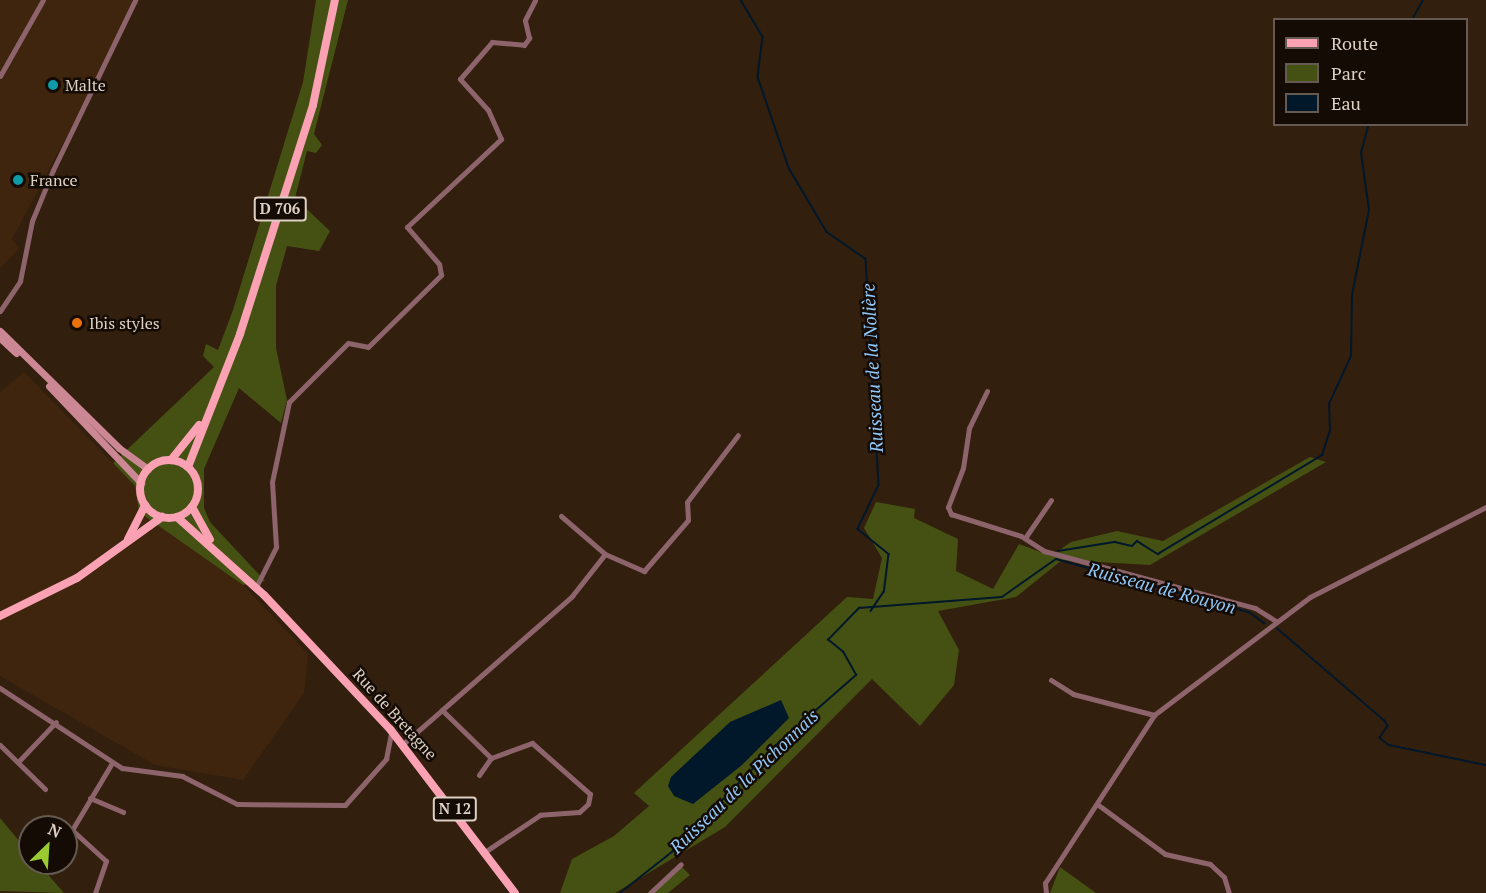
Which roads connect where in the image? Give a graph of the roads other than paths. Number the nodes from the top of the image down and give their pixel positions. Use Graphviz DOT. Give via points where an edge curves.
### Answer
graph roads {
  1 [pos="43,0"];
  2 [pos="135,0"];
  3 [pos="335,0"];
  4 [pos="536,0"];
  5 [pos="0,76"];
  6 [pos="0,310"];
  7 [pos="0,332"];
  8 [pos="0,338"];
  9 [pos="987,391"];
  10 [pos="208,412"];
  11 [pos="738,435"];
  12 [pos="171,460"];
  13 [pos="188,467"];
  14 [pos="148,469"];
  15 [pos="141,483"];
  16 [pos="1051,500"];
  17 [pos="145,505"];
  18 [pos="192,507"];
  19 [pos="1486,507"];
  20 [pos="561,516"];
  21 [pos="162,517"];
  22 [pos="177,517"];
  23 [pos="1025,538"];
  24 [pos="124,544"];
  25 [pos="605,554"];
  26 [pos="236,569"];
  27 [pos="256,587"];
  28 [pos="0,616"];
  29 [pos="1276,621"];
  30 [pos="1051,680"];
  31 [pos="0,688"];
  32 [pos="442,710"];
  33 [pos="1154,714"];
  34 [pos="56,722"];
  35 [pos="390,729"];
  36 [pos="403,744"];
  37 [pos="0,745"];
  38 [pos="491,758"];
  39 [pos="18,762"];
  40 [pos="112,763"];
  41 [pos="479,775"];
  42 [pos="45,789"];
  43 [pos="90,798"];
  44 [pos="1097,804"];
  45 [pos="123,812"];
  46 [pos="486,851"];
  47 [pos="681,864"];
  48 [pos="94,893"];
  49 [pos="515,893"];
  50 [pos="650,893"];
  51 [pos="1046,893"];
  52 [pos="1229,893"];
  1 -- 5 [label="street"];
  2 -- 6 [label="street" via="53,170 32,221 20,281"];
  3 -- 10 [label="main road, D 706" via="312,105 240,334"];
  4 -- 27 [label="street" via="525,20 529,38 524,45 492,42 460,79 488,110 501,139 407,227 439,264 441,275 368,346 348,343 289,402 272,482 276,547"];
  7 -- 14 [label="main road" via="119,448"];
  8 -- 15 [label="main road"];
  9 -- 23 [label="street" via="969,428 963,468 948,509"];
  10 -- 12 [label="main road, D 706"];
  10 -- 13 [label="main road, D 706"];
  11 -- 25 [label="street" via="687,502 688,520 644,571"];
  12 -- 13 [label="main road"];
  12 -- 14 [label="main road"];
  13 -- 18 [label="main road" via="198,483"];
  14 -- 15 [label="main road"];
  15 -- 17 [label="main road"];
  16 -- 23 [label="street"];
  17 -- 21 [label="main road"];
  17 -- 24 [label="main road"];
  18 -- 22 [label="main road"];
  18 -- 26 [label="main road, Rue de Bretagne / N 12" via="201,526"];
  19 -- 29 [label="street" via="1321,591"];
  20 -- 25 [label="street"];
  21 -- 22 [label="main road"];
  21 -- 24 [label="main road"];
  22 -- 26 [label="main road, Rue de Bretagne / N 12"];
  23 -- 29 [label="street" via="1044,551 1255,608"];
  24 -- 28 [label="main road" via="57,590"];
  25 -- 32 [label="street" via="572,596"];
  26 -- 27 [label="main road, Rue de Bretagne / N 12"];
  27 -- 35 [label="main road, Rue de Bretagne / N 12"];
  29 -- 33 [label="street"];
  30 -- 33 [label="street" via="1073,694"];
  31 -- 34 [label="street"];
  32 -- 36 [label="street"];
  32 -- 38 [label="street"];
  33 -- 44 [label="street"];
  34 -- 39 [label="street"];
  34 -- 40 [label="street"];
  35 -- 36 [label="main road, Rue de Bretagne / N 12"];
  35 -- 40 [label="street" via="390,752 345,805 237,804 182,776"];
  36 -- 46 [label="main road, Rue de Bretagne / N 12"];
  37 -- 39 [label="street"];
  38 -- 41 [label="street"];
  38 -- 46 [label="street" via="532,743 586,789 590,801 568,816 540,815"];
  39 -- 42 [label="street"];
  40 -- 43 [label="street"];
  43 -- 45 [label="street"];
  43 -- 48 [label="street" via="72,830 106,861"];
  44 -- 51 [label="street" via="1045,883"];
  44 -- 52 [label="street" via="1165,854 1210,864 1224,877"];
  46 -- 49 [label="main road, Rue de Bretagne / N 12"];
  47 -- 50 [label="street"];
}
